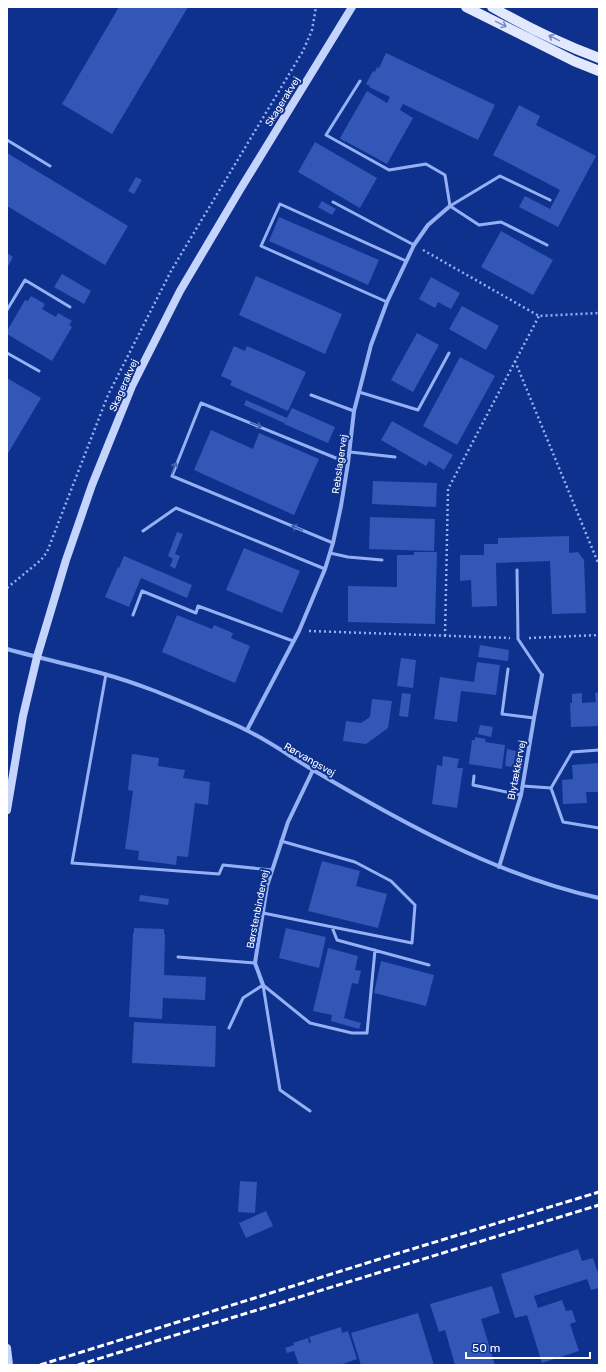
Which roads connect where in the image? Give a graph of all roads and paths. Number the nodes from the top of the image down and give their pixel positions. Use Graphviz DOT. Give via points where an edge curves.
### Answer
graph roads {
  1 [pos="352,7"];
  2 [pos="466,7"];
  3 [pos="492,7"];
  4 [pos="599,58"];
  5 [pos="599,71"];
  6 [pos="360,81"];
  7 [pos="7,140"];
  8 [pos="50,166"];
  9 [pos="550,200"];
  10 [pos="333,202"];
  11 [pos="450,206"];
  12 [pos="414,245"];
  13 [pos="547,246"];
  14 [pos="406,261"];
  15 [pos="387,302"];
  16 [pos="70,307"];
  17 [pos="7,310"];
  18 [pos="599,313"];
  19 [pos="539,316"];
  20 [pos="7,353"];
  21 [pos="449,353"];
  22 [pos="515,361"];
  23 [pos="39,371"];
  24 [pos="359,392"];
  25 [pos="311,395"];
  26 [pos="354,411"];
  27 [pos="350,452"];
  28 [pos="395,457"];
  29 [pos="348,463"];
  30 [pos="142,531"];
  31 [pos="333,543"];
  32 [pos="330,553"];
  33 [pos="382,560"];
  34 [pos="599,565"];
  35 [pos="325,570"];
  36 [pos="517,570"];
  37 [pos="133,615"];
  38 [pos="299,631"];
  39 [pos="599,635"];
  40 [pos="445,636"];
  41 [pos="518,639"];
  42 [pos="294,641"];
  43 [pos="7,649"];
  44 [pos="37,657"];
  45 [pos="508,670"];
  46 [pos="106,674"];
  47 [pos="542,675"];
  48 [pos="534,718"];
  49 [pos="247,730"];
  50 [pos="599,750"];
  51 [pos="313,770"];
  52 [pos="474,776"];
  53 [pos="523,786"];
  54 [pos="552,788"];
  55 [pos="521,795"];
  56 [pos="7,810"];
  57 [pos="599,828"];
  58 [pos="281,841"];
  59 [pos="499,867"];
  60 [pos="272,870"];
  61 [pos="599,898"];
  62 [pos="263,913"];
  63 [pos="332,927"];
  64 [pos="375,950"];
  65 [pos="178,957"];
  66 [pos="255,963"];
  67 [pos="429,965"];
  68 [pos="263,985"];
  69 [pos="229,1028"];
  70 [pos="310,1111"];
  71 [pos="7,1348"];
  72 [pos="9,1365"];
  1 -- 44 [label="street, Skagerakvej" via="180,291 132,386 92,486 64,566"];
  2 -- 5 [label="main road, one-way"];
  4 -- 3 [label="main road, one-way"];
  6 -- 11 [label="lane" via="326,135 389,170 426,164 445,175"];
  7 -- 8 [label="lane"];
  9 -- 11 [label="lane" via="500,176"];
  10 -- 12 [label="lane"];
  11 -- 12 [label="street, Rebslagervej" via="428,225"];
  11 -- 13 [label="lane" via="478,225 501,222"];
  12 -- 14 [label="street, Rebslagervej"];
  12 -- 19 [label="path"];
  14 -- 15 [label="street, Rebslagervej"];
  14 -- 15 [label="lane" via="280,204 261,246"];
  15 -- 24 [label="street, Rebslagervej" via="371,345"];
  16 -- 17 [label="lane" via="25,280"];
  18 -- 19 [label="path"];
  19 -- 22 [label="path"];
  20 -- 23 [label="lane"];
  21 -- 24 [label="lane" via="418,410"];
  22 -- 34 [label="path"];
  22 -- 40 [label="path" via="448,489"];
  24 -- 26 [label="street, Rebslagervej"];
  25 -- 26 [label="lane"];
  26 -- 27 [label="street, Rebslagervej"];
  27 -- 28 [label="lane"];
  27 -- 29 [label="street, Rebslagervej"];
  29 -- 31 [label="street, Rebslagervej"];
  31 -- 29 [label="lane, one-way" via="172,476 201,403"];
  30 -- 35 [label="lane" via="176,508"];
  31 -- 32 [label="street, Rebslagervej"];
  32 -- 33 [label="lane"];
  32 -- 35 [label="street, Rebslagervej"];
  35 -- 38 [label="street, Rebslagervej"];
  36 -- 41 [label="lane"];
  37 -- 42 [label="lane" via="142,591 196,613 198,606"];
  38 -- 40 [label="path"];
  38 -- 42 [label="street, Rebslagervej"];
  39 -- 41 [label="path"];
  40 -- 41 [label="path"];
  41 -- 47 [label="lane"];
  42 -- 49 [label="street, Rebslagervej"];
  43 -- 44 [label="street, Rørvangsvej"];
  44 -- 46 [label="street, Rørvangsvej"];
  44 -- 56 [label="street, Skagerakvej" via="23,716"];
  45 -- 48 [label="lane" via="502,714"];
  46 -- 49 [label="street, Rørvangsvej"];
  46 -- 60 [label="lane" via="72,863 219,874 223,865"];
  47 -- 48 [label="street, Blytækkervej"];
  48 -- 53 [label="street, Blytækkervej"];
  49 -- 51 [label="street, Rørvangsvej"];
  50 -- 54 [label="lane" via="572,752"];
  51 -- 58 [label="street, Børstenbindervej"];
  51 -- 59 [label="street, Rørvangsvej" via="442,842"];
  52 -- 55 [label="lane" via="473,785"];
  53 -- 54 [label="lane"];
  53 -- 55 [label="street, Blytækkervej"];
  54 -- 57 [label="lane" via="563,822"];
  55 -- 59 [label="street, Blytækkervej"];
  58 -- 60 [label="street, Børstenbindervej"];
  58 -- 63 [label="lane" via="355,862 391,881 415,905 412,943"];
  59 -- 61 [label="street, Rørvangsvej" via="572,892"];
  60 -- 62 [label="street, Børstenbindervej"];
  62 -- 63 [label="lane"];
  62 -- 66 [label="street, Børstenbindervej"];
  63 -- 64 [label="lane" via="337,940"];
  64 -- 67 [label="lane"];
  64 -- 68 [label="lane" via="367,1033 345,1032 310,1023"];
  65 -- 66 [label="lane"];
  66 -- 68 [label="street, Børstenbindervej"];
  68 -- 69 [label="lane" via="243,998"];
  68 -- 70 [label="lane" via="280,1090"];
  71 -- 72 [label="street"];
}
